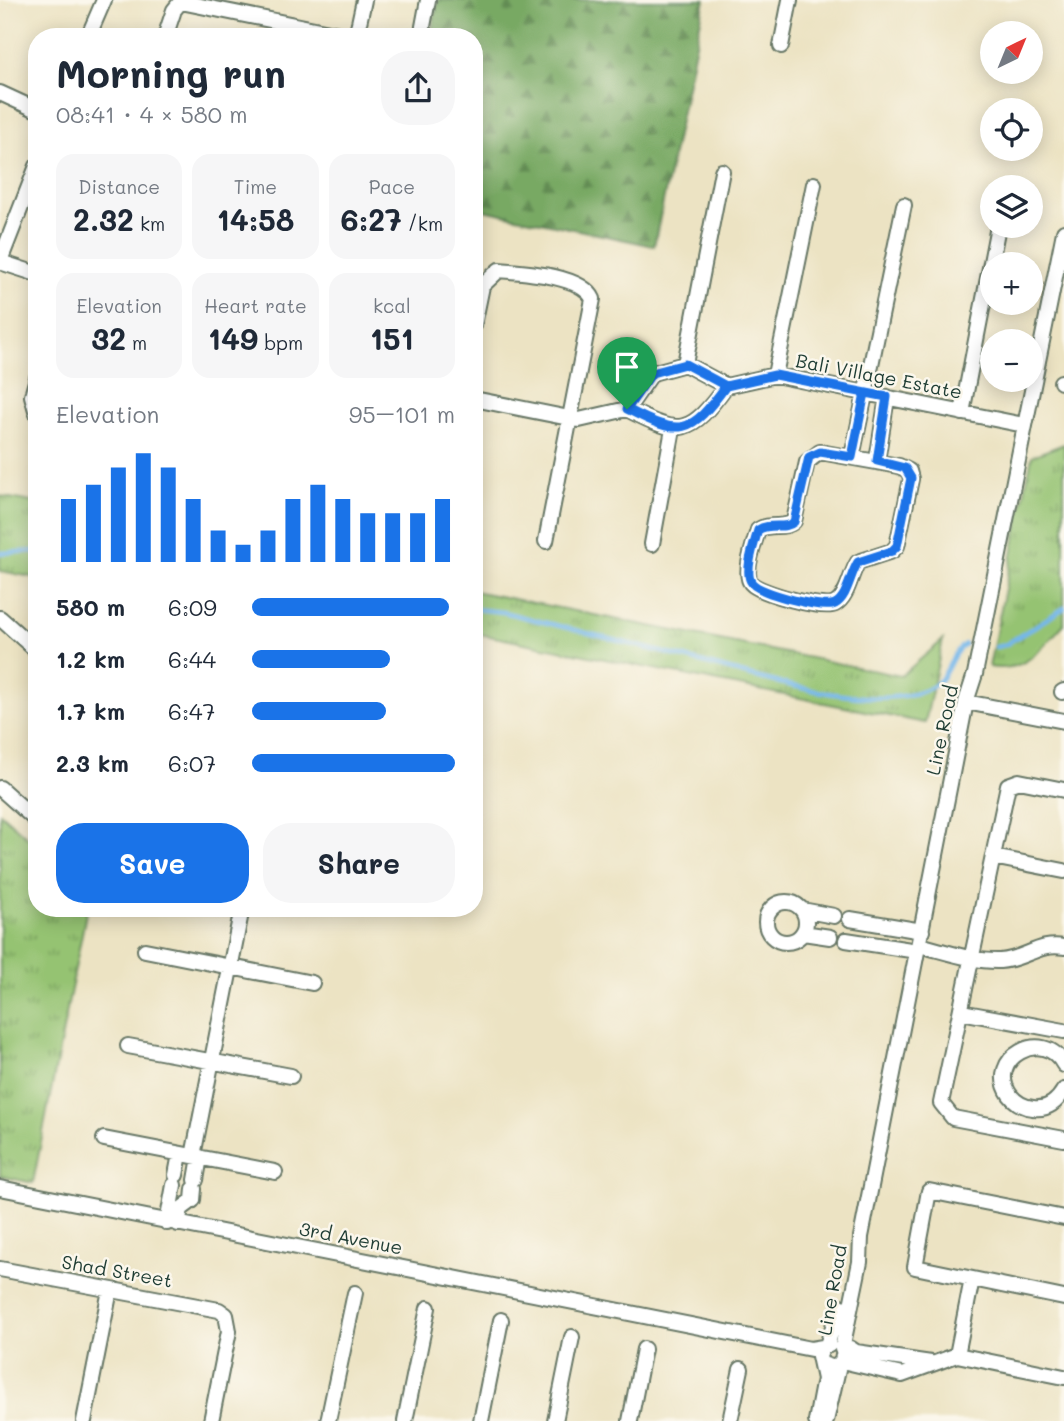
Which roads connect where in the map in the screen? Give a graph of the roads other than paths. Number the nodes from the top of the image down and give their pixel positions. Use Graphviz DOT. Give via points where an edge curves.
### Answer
graph roads {
  1 [pos="104,0"];
  2 [pos="364,0"];
  3 [pos="428,0"];
  4 [pos="790,0"];
  5 [pos="182,1"];
  6 [pos="92,28"];
  7 [pos="168,28"];
  8 [pos="312,28"];
  9 [pos="357,28"];
  10 [pos="423,28"];
  11 [pos="781,46"];
  12 [pos="0,93"];
  13 [pos="28,106"];
  14 [pos="722,171"];
  15 [pos="814,184"];
  16 [pos="28,189"];
  17 [pos="904,205"];
  18 [pos="1064,232"];
  19 [pos="996,238"];
  20 [pos="0,261"];
  21 [pos="28,271"];
  22 [pos="483,285"];
  23 [pos="685,364"];
  24 [pos="775,375"];
  25 [pos="726,386"];
  26 [pos="865,393"];
  27 [pos="887,397"];
  28 [pos="483,402"];
  29 [pos="627,409"];
  30 [pos="962,412"];
  31 [pos="571,418"];
  32 [pos="1024,425"];
  33 [pos="673,429"];
  34 [pos="852,457"];
  35 [pos="877,461"];
  36 [pos="546,541"];
  37 [pos="652,544"];
  38 [pos="0,618"];
  39 [pos="28,644"];
  40 [pos="966,702"];
  41 [pos="1064,721"];
  42 [pos="0,788"];
  43 [pos="1064,790"];
  44 [pos="28,813"];
  45 [pos="993,856"];
  46 [pos="1064,871"];
  47 [pos="802,910"];
  48 [pos="834,916"];
  49 [pos="240,917"];
  50 [pos="850,919"];
  51 [pos="803,933"];
  52 [pos="830,937"];
  53 [pos="846,940"];
  54 [pos="919,943"];
  55 [pos="1064,947"];
  56 [pos="145,950"];
  57 [pos="972,956"];
  58 [pos="230,967"];
  59 [pos="312,983"];
  60 [pos="961,1012"];
  61 [pos="1042,1027"];
  62 [pos="1064,1031"];
  63 [pos="128,1046"];
  64 [pos="1037,1047"];
  65 [pos="211,1061"];
  66 [pos="1064,1065"];
  67 [pos="291,1076"];
  68 [pos="1064,1090"];
  69 [pos="1031,1108"];
  70 [pos="1024,1131"];
  71 [pos="104,1139"];
  72 [pos="1064,1139"];
  73 [pos="191,1156"];
  74 [pos="275,1172"];
  75 [pos="0,1188"];
  76 [pos="1064,1218"];
  77 [pos="172,1224"];
  78 [pos="861,1237"];
  79 [pos="0,1269"];
  80 [pos="972,1279"];
  81 [pos="110,1290"];
  82 [pos="355,1293"];
  83 [pos="1064,1298"];
  84 [pos="428,1307"];
  85 [pos="501,1321"];
  86 [pos="572,1336"];
  87 [pos="644,1349"];
  88 [pos="844,1353"];
  89 [pos="823,1354"];
  90 [pos="957,1355"];
  91 [pos="741,1369"];
  92 [pos="1064,1377"];
  93 [pos="84,1421"];
  94 [pos="211,1421"];
  95 [pos="328,1421"];
  96 [pos="405,1421"];
  97 [pos="481,1421"];
  98 [pos="555,1421"];
  99 [pos="630,1421"];
  100 [pos="730,1421"];
  101 [pos="816,1421"];
  102 [pos="826,1421"];
  1 -- 6 [label="street"];
  2 -- 9 [label="street"];
  3 -- 10 [label="street"];
  4 -- 11 [label="street"];
  5 -- 7 [label="street"];
  5 -- 8 [label="street"];
  12 -- 13 [label="street"];
  14 -- 23 [label="street"];
  15 -- 24 [label="street"];
  16 -- 20 [label="street"];
  17 -- 26 [label="street"];
  18 -- 32 [label="street, Line Road"];
  19 -- 30 [label="street"];
  20 -- 21 [label="street"];
  22 -- 31 [label="street" via="499,270 574,282 590,292 593,308"];
  23 -- 25 [label="street"];
  23 -- 29 [label="street" via="652,373"];
  24 -- 25 [label="street, Bali Village Estate"];
  24 -- 26 [label="street, Bali Village Estate"];
  25 -- 33 [label="street" via="701,420"];
  26 -- 27 [label="street, Bali Village Estate"];
  26 -- 34 [label="street"];
  27 -- 30 [label="street, Bali Village Estate"];
  27 -- 35 [label="street"];
  28 -- 31 [label="street"];
  29 -- 31 [label="street"];
  29 -- 33 [label="street"];
  30 -- 32 [label="street, Bali Village Estate"];
  31 -- 36 [label="street"];
  32 -- 40 [label="street, Line Road"];
  33 -- 37 [label="street"];
  34 -- 35 [label="street"];
  34 -- 35 [label="street" via="820,452 809,457 794,522 758,530 749,576 752,583 823,607 844,595 858,562 892,551 897,546 911,478 905,468"];
  38 -- 39 [label="street"];
  40 -- 41 [label="street"];
  40 -- 54 [label="street, Line Road"];
  42 -- 44 [label="street"];
  43 -- 45 [label="street" via="1019,781 1008,785"];
  45 -- 46 [label="street"];
  45 -- 57 [label="street"];
  47 -- 48 [label="street"];
  47 -- 51 [label="street"];
  47 -- 51 [label="street" via="779,903 766,922 779,941 792,941"];
  49 -- 58 [label="street"];
  50 -- 54 [label="street"];
  51 -- 52 [label="street"];
  53 -- 54 [label="street"];
  54 -- 57 [label="street"];
  54 -- 78 [label="street, Line Road"];
  55 -- 57 [label="street" via="1045,946 1004,961"];
  56 -- 58 [label="street"];
  57 -- 60 [label="street"];
  58 -- 59 [label="street"];
  58 -- 65 [label="street"];
  60 -- 61 [label="street"];
  60 -- 70 [label="street" via="942,1092 943,1108 953,1118"];
  61 -- 62 [label="street"];
  61 -- 64 [label="street"];
  63 -- 65 [label="street"];
  64 -- 66 [label="street" via="1053,1052"];
  64 -- 69 [label="street" via="1015,1054 1004,1081 1013,1099"];
  65 -- 67 [label="street"];
  65 -- 73 [label="street"];
  68 -- 69 [label="street" via="1051,1104"];
  69 -- 70 [label="street"];
  70 -- 72 [label="street"];
  71 -- 73 [label="street"];
  73 -- 74 [label="street"];
  73 -- 77 [label="street" via="175,1180"];
  73 -- 77 [label="street" via="193,1200"];
  75 -- 77 [label="street, 3rd Avenue"];
  76 -- 80 [label="street" via="929,1191 915,1267"];
  77 -- 89 [label="street, 3rd Avenue" via="695,1324"];
  78 -- 88 [label="street, Line Road"];
  78 -- 89 [label="street, Line Road"];
  79 -- 81 [label="street, Shad Street"];
  80 -- 83 [label="street"];
  80 -- 90 [label="street"];
  81 -- 93 [label="street"];
  81 -- 94 [label="street, Shad Street" via="211,1307 226,1315 229,1331"];
  82 -- 95 [label="street"];
  84 -- 96 [label="street"];
  85 -- 97 [label="street"];
  86 -- 98 [label="street"];
  87 -- 99 [label="street"];
  88 -- 89 [label="street, Line Road"];
  88 -- 89 [label="street, Line Road" via="831,1368"];
  88 -- 90 [label="street" via="902,1375"];
  88 -- 102 [label="street, Line Road"];
  89 -- 101 [label="street, Line Road" via="824,1379"];
  90 -- 92 [label="street"];
  91 -- 100 [label="street"];
}
